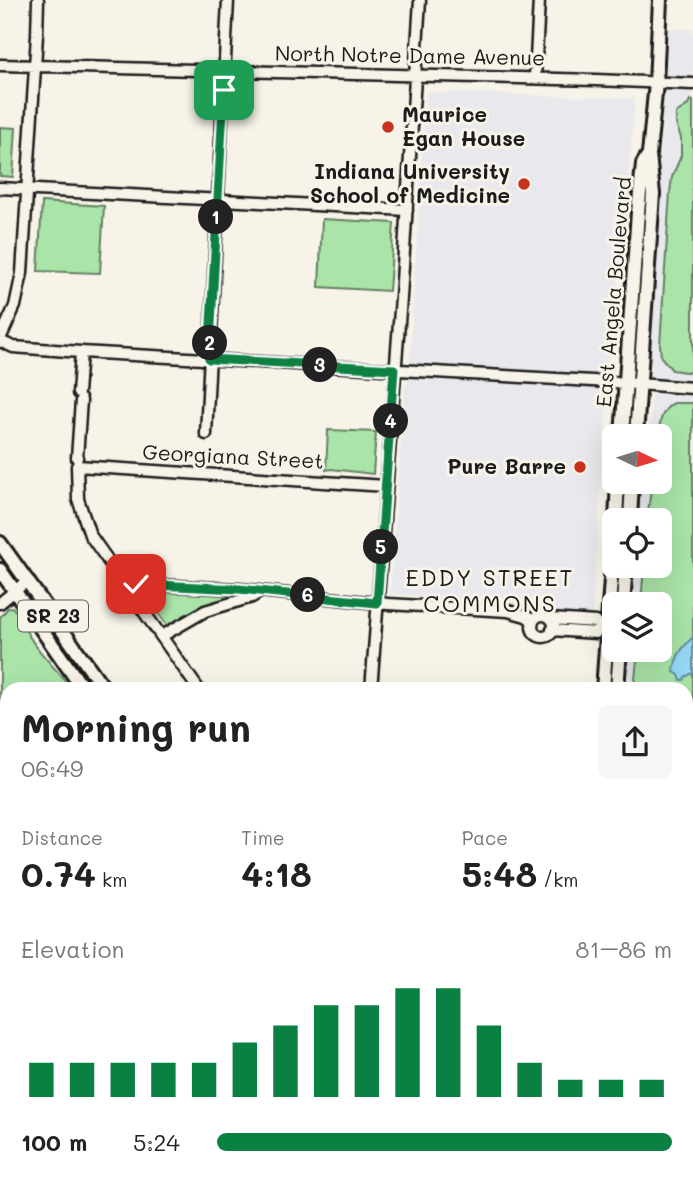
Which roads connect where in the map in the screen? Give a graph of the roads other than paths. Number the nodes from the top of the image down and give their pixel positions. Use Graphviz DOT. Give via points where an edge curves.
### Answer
graph roads {
  1 [pos="38,0"];
  2 [pos="228,0"];
  3 [pos="420,0"];
  4 [pos="539,0"];
  5 [pos="660,0"];
  6 [pos="0,65"];
  7 [pos="35,66"];
  8 [pos="225,71"];
  9 [pos="416,75"];
  10 [pos="535,78"];
  11 [pos="656,83"];
  12 [pos="693,84"];
  13 [pos="649,154"];
  14 [pos="0,188"];
  15 [pos="27,190"];
  16 [pos="217,200"];
  17 [pos="407,211"];
  18 [pos="0,340"];
  19 [pos="81,352"];
  20 [pos="209,359"];
  21 [pos="394,369"];
  22 [pos="625,383"];
  23 [pos="640,384"];
  24 [pos="693,388"];
  25 [pos="623,424"];
  26 [pos="637,424"];
  27 [pos="206,434"];
  28 [pos="77,462"];
  29 [pos="386,486"];
  30 [pos="0,543"];
  31 [pos="0,570"];
  32 [pos="28,580"];
  33 [pos="126,587"];
  34 [pos="15,591"];
  35 [pos="260,592"];
  36 [pos="0,603"];
  37 [pos="377,603"];
  38 [pos="533,621"];
  39 [pos="552,625"];
  40 [pos="602,626"];
  41 [pos="162,636"];
  42 [pos="603,662"];
  43 [pos="619,662"];
  44 [pos="77,682"];
  45 [pos="99,682"];
  46 [pos="194,682"];
  47 [pos="372,682"];
  48 [pos="603,682"];
  49 [pos="618,682"];
  1 -- 7 [label="street"];
  2 -- 8 [label="street"];
  3 -- 9 [label="street"];
  4 -- 10 [label="street"];
  5 -- 11 [label="main road, East Angela Boulevard"];
  6 -- 7 [label="street, North Notre Dame Avenue"];
  7 -- 8 [label="street, North Notre Dame Avenue"];
  7 -- 15 [label="street"];
  8 -- 9 [label="street, North Notre Dame Avenue"];
  8 -- 16 [label="street"];
  9 -- 10 [label="street, North Notre Dame Avenue"];
  9 -- 17 [label="street"];
  10 -- 11 [label="street, North Notre Dame Avenue"];
  11 -- 12 [label="street, North Notre Dame Avenue"];
  11 -- 13 [label="main road, East Angela Boulevard"];
  13 -- 22 [label="main road, East Angela Boulevard" via="643,164"];
  13 -- 23 [label="main road, East Angela Boulevard" via="653,194"];
  14 -- 15 [label="street"];
  15 -- 16 [label="street"];
  15 -- 18 [label="street" via="19,291"];
  16 -- 17 [label="street"];
  16 -- 20 [label="street"];
  17 -- 21 [label="street"];
  18 -- 19 [label="street" via="12,347"];
  19 -- 20 [label="street"];
  19 -- 28 [label="street"];
  20 -- 21 [label="street"];
  20 -- 27 [label="street"];
  21 -- 22 [label="street"];
  21 -- 29 [label="street"];
  22 -- 23 [label="street"];
  22 -- 25 [label="main road, East Angela Boulevard"];
  23 -- 24 [label="street"];
  23 -- 26 [label="main road, East Angela Boulevard"];
  28 -- 29 [label="street, Georgiana Street"];
  28 -- 33 [label="street" via="78,499 86,526"];
  29 -- 37 [label="street"];
  30 -- 32 [label="main road, SR 23"];
  31 -- 34 [label="main road, SR 23"];
  32 -- 34 [label="street"];
  32 -- 45 [label="main road, SR 23"];
  33 -- 35 [label="street"];
  33 -- 41 [label="street"];
  34 -- 36 [label="street"];
  34 -- 44 [label="main road, SR 23"];
  35 -- 37 [label="street"];
  35 -- 41 [label="street" via="205,611"];
  37 -- 38 [label="street" via="508,611"];
  37 -- 47 [label="street"];
  38 -- 39 [label="street" via="546,616"];
  38 -- 39 [label="street" via="539,636 545,636"];
  39 -- 40 [label="street" via="596,622"];
  41 -- 46 [label="street"];
  42 -- 48 [label="main road"];
  43 -- 49 [label="main road"];
}
